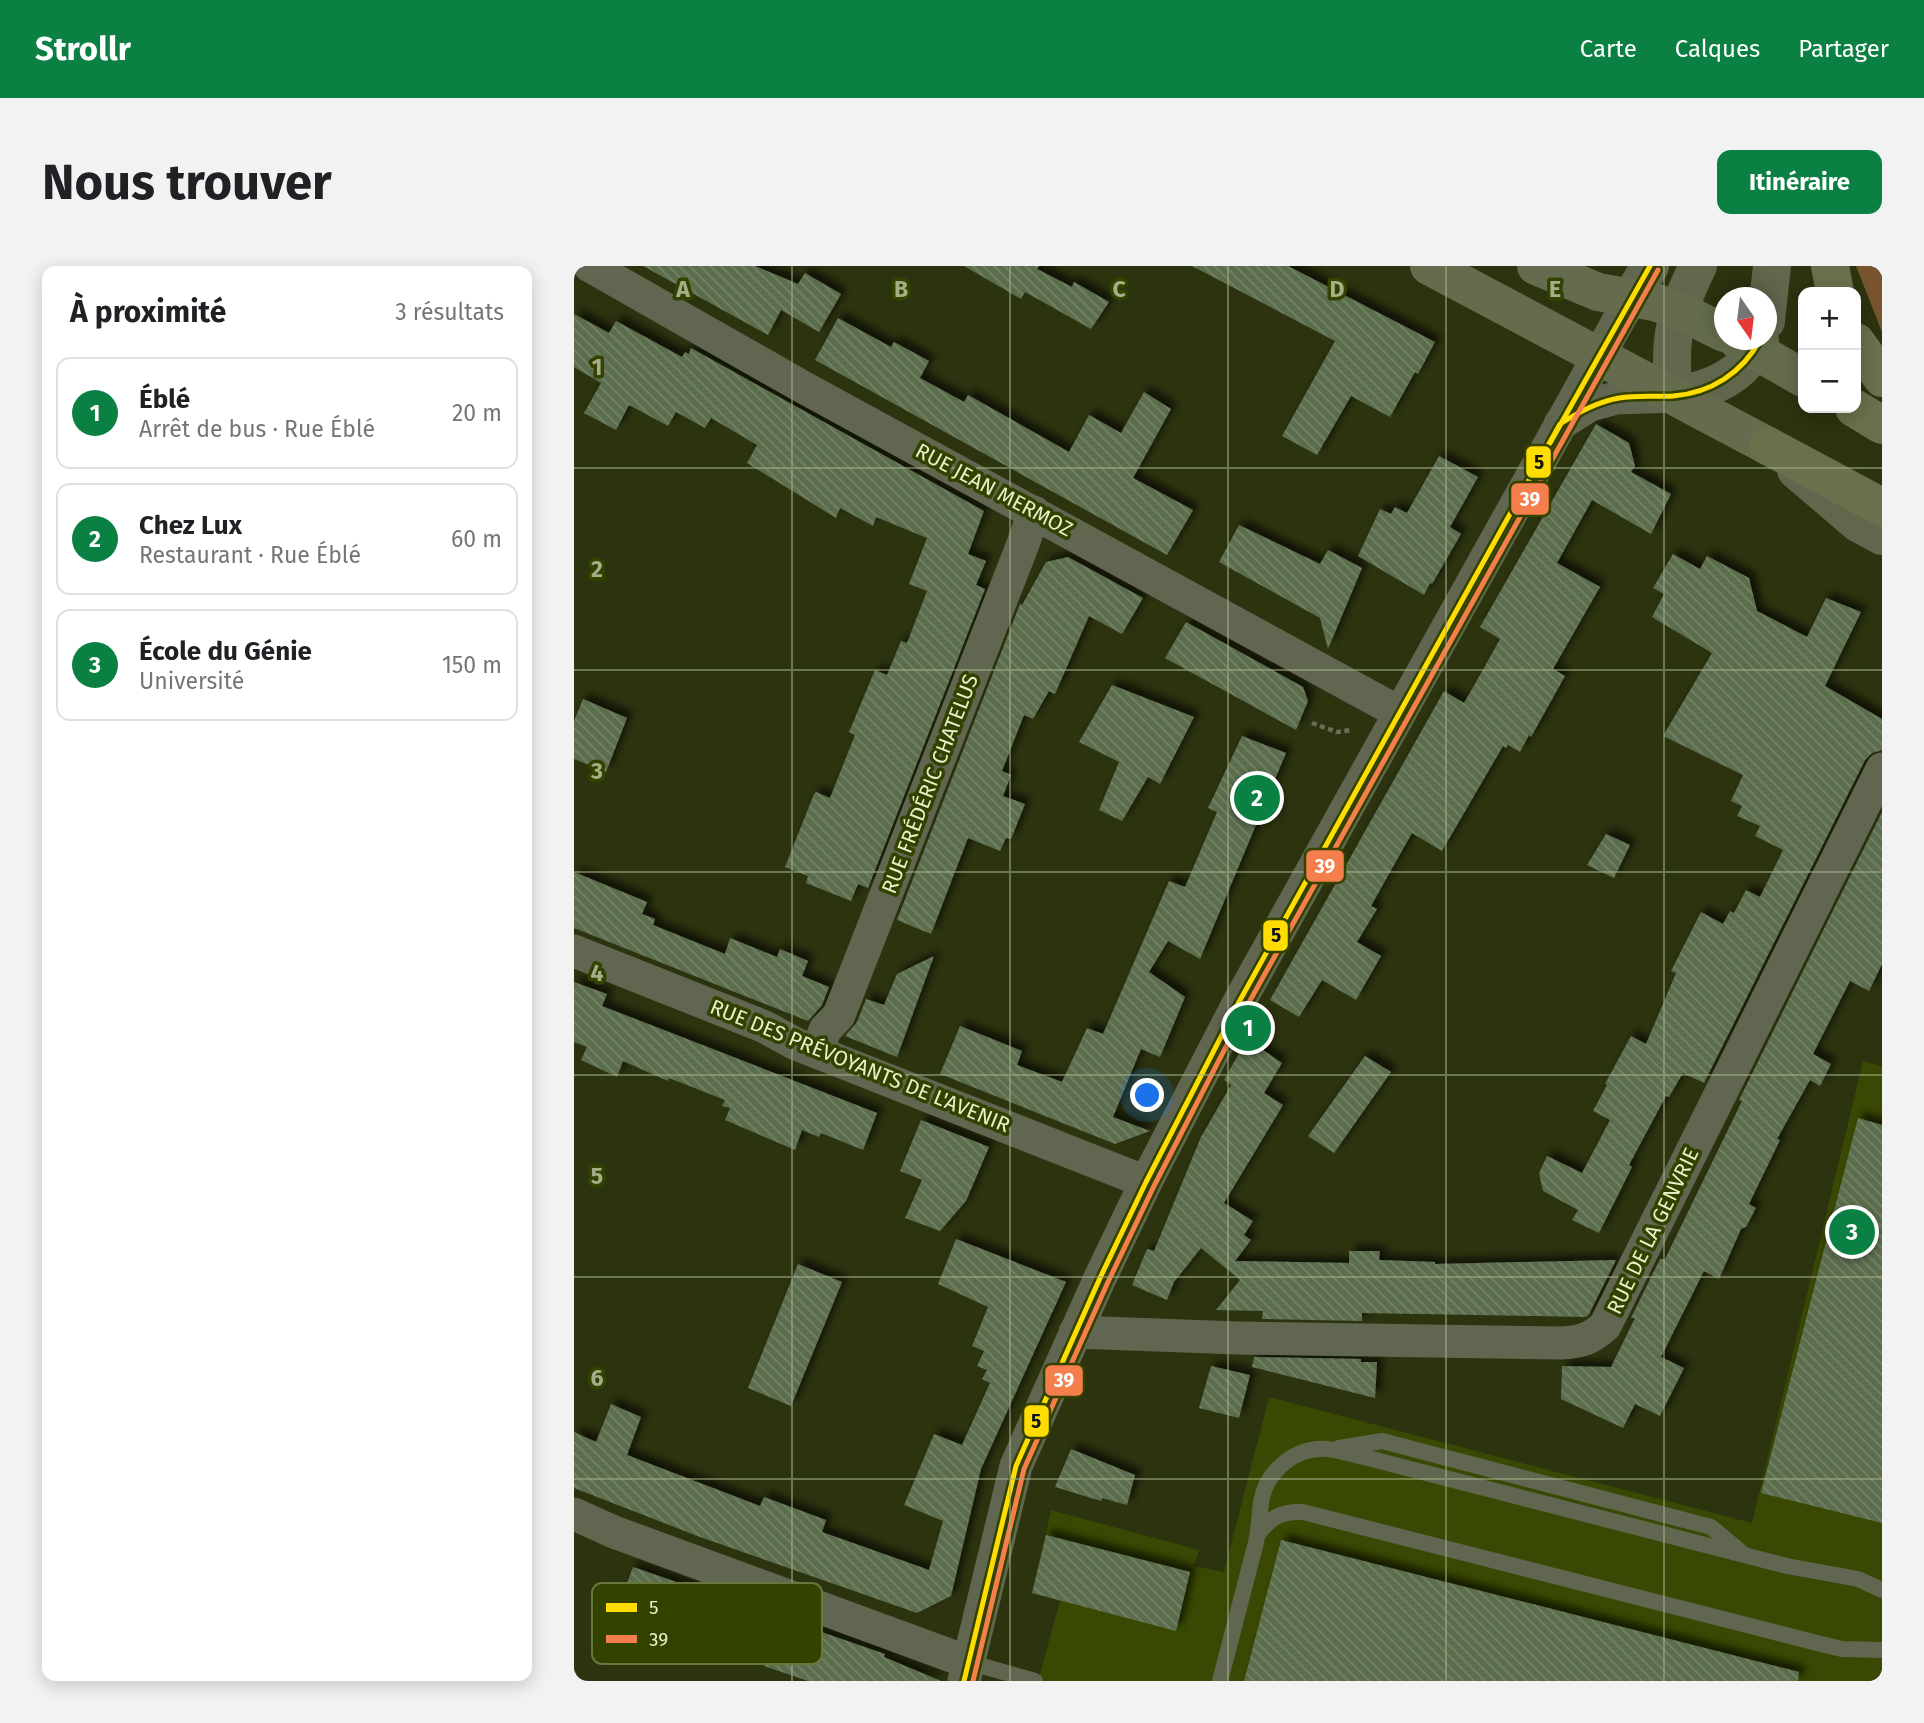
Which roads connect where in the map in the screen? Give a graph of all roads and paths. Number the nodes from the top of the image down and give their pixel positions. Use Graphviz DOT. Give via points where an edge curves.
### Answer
graph roads {
  1 [pos="590,266"];
  2 [pos="1429,266"];
  3 [pos="1698,266"];
  4 [pos="1772,266"];
  5 [pos="1830,266"];
  6 [pos="1545,270"];
  7 [pos="1640,282"];
  8 [pos="1765,287"];
  9 [pos="1834,287"];
  10 [pos="1678,310"];
  11 [pos="1714,323"];
  12 [pos="1861,349"];
  13 [pos="1745,350"];
  14 [pos="1767,350"];
  15 [pos="1598,356"];
  16 [pos="1798,374"];
  17 [pos="1882,378"];
  18 [pos="1674,396"];
  19 [pos="1861,412"];
  20 [pos="1560,424"];
  21 [pos="1882,425"];
  22 [pos="1768,446"];
  23 [pos="1882,507"];
  24 [pos="1034,512"];
  25 [pos="1882,536"];
  26 [pos="1399,713"];
  27 [pos="1312,723"];
  28 [pos="1360,727"];
  29 [pos="1882,769"];
  30 [pos="574,951"];
  31 [pos="817,1052"];
  32 [pos="1146,1182"];
  33 [pos="1075,1332"];
  34 [pos="574,1514"];
  35 [pos="1259,1533"];
  36 [pos="742,1583"];
  37 [pos="1882,1590"];
  38 [pos="822,1615"];
  39 [pos="1882,1650"];
  40 [pos="966,1672"];
  41 [pos="1035,1681"];
  42 [pos="1220,1681"];
  1 -- 24 [label="street, RUE JEAN MERMOZ"];
  2 -- 15 [label="main road"];
  3 -- 10 [label="street"];
  4 -- 8 [label="street"];
  5 -- 9 [label="highway"];
  6 -- 7 [label="main road" via="1598,292"];
  7 -- 10 [label="main road"];
  7 -- 15 [label="street"];
  10 -- 11 [label="main road"];
  10 -- 18 [label="street" via="1672,336"];
  12 -- 17 [label="highway"];
  13 -- 18 [label="street" via="1739,370 1719,384"];
  14 -- 16 [label="main road"];
  15 -- 18 [label="main road"];
  15 -- 20 [label="street"];
  18 -- 20 [label="street" via="1616,398 1590,405"];
  18 -- 22 [label="main road"];
  19 -- 21 [label="highway"];
  20 -- 26 [label="street"];
  22 -- 23 [label="highway"];
  22 -- 25 [label="street" via="1857,523"];
  24 -- 26 [label="street, RUE JEAN MERMOZ"];
  24 -- 31 [label="street, RUE FRÉDÉRIC CHATELUS" via="839,1014 825,1030"];
  26 -- 32 [label="street" via="1239,1002"];
  27 -- 28 [label="path" via="1337,732"];
  29 -- 33 [label="street, RUE DE LA GENVRIE" via="1605,1326 1596,1335 1562,1343"];
  30 -- 31 [label="street, RUE DES PRÉVOYANTS DE L'AVENIR"];
  31 -- 32 [label="street, RUE DES PRÉVOYANTS DE L'AVENIR"];
  32 -- 33 [label="street"];
  33 -- 40 [label="street" via="1016,1466"];
  34 -- 36 [label="street"];
  35 -- 37 [label="lane" via="1261,1501 1274,1473 1298,1454 1328,1449 1746,1556 1858,1579"];
  35 -- 39 [label="lane" via="1278,1515 1303,1512 1842,1649"];
  35 -- 42 [label="lane"];
  38 -- 40 [label="street"];
  40 -- 41 [label="lane"];
}
